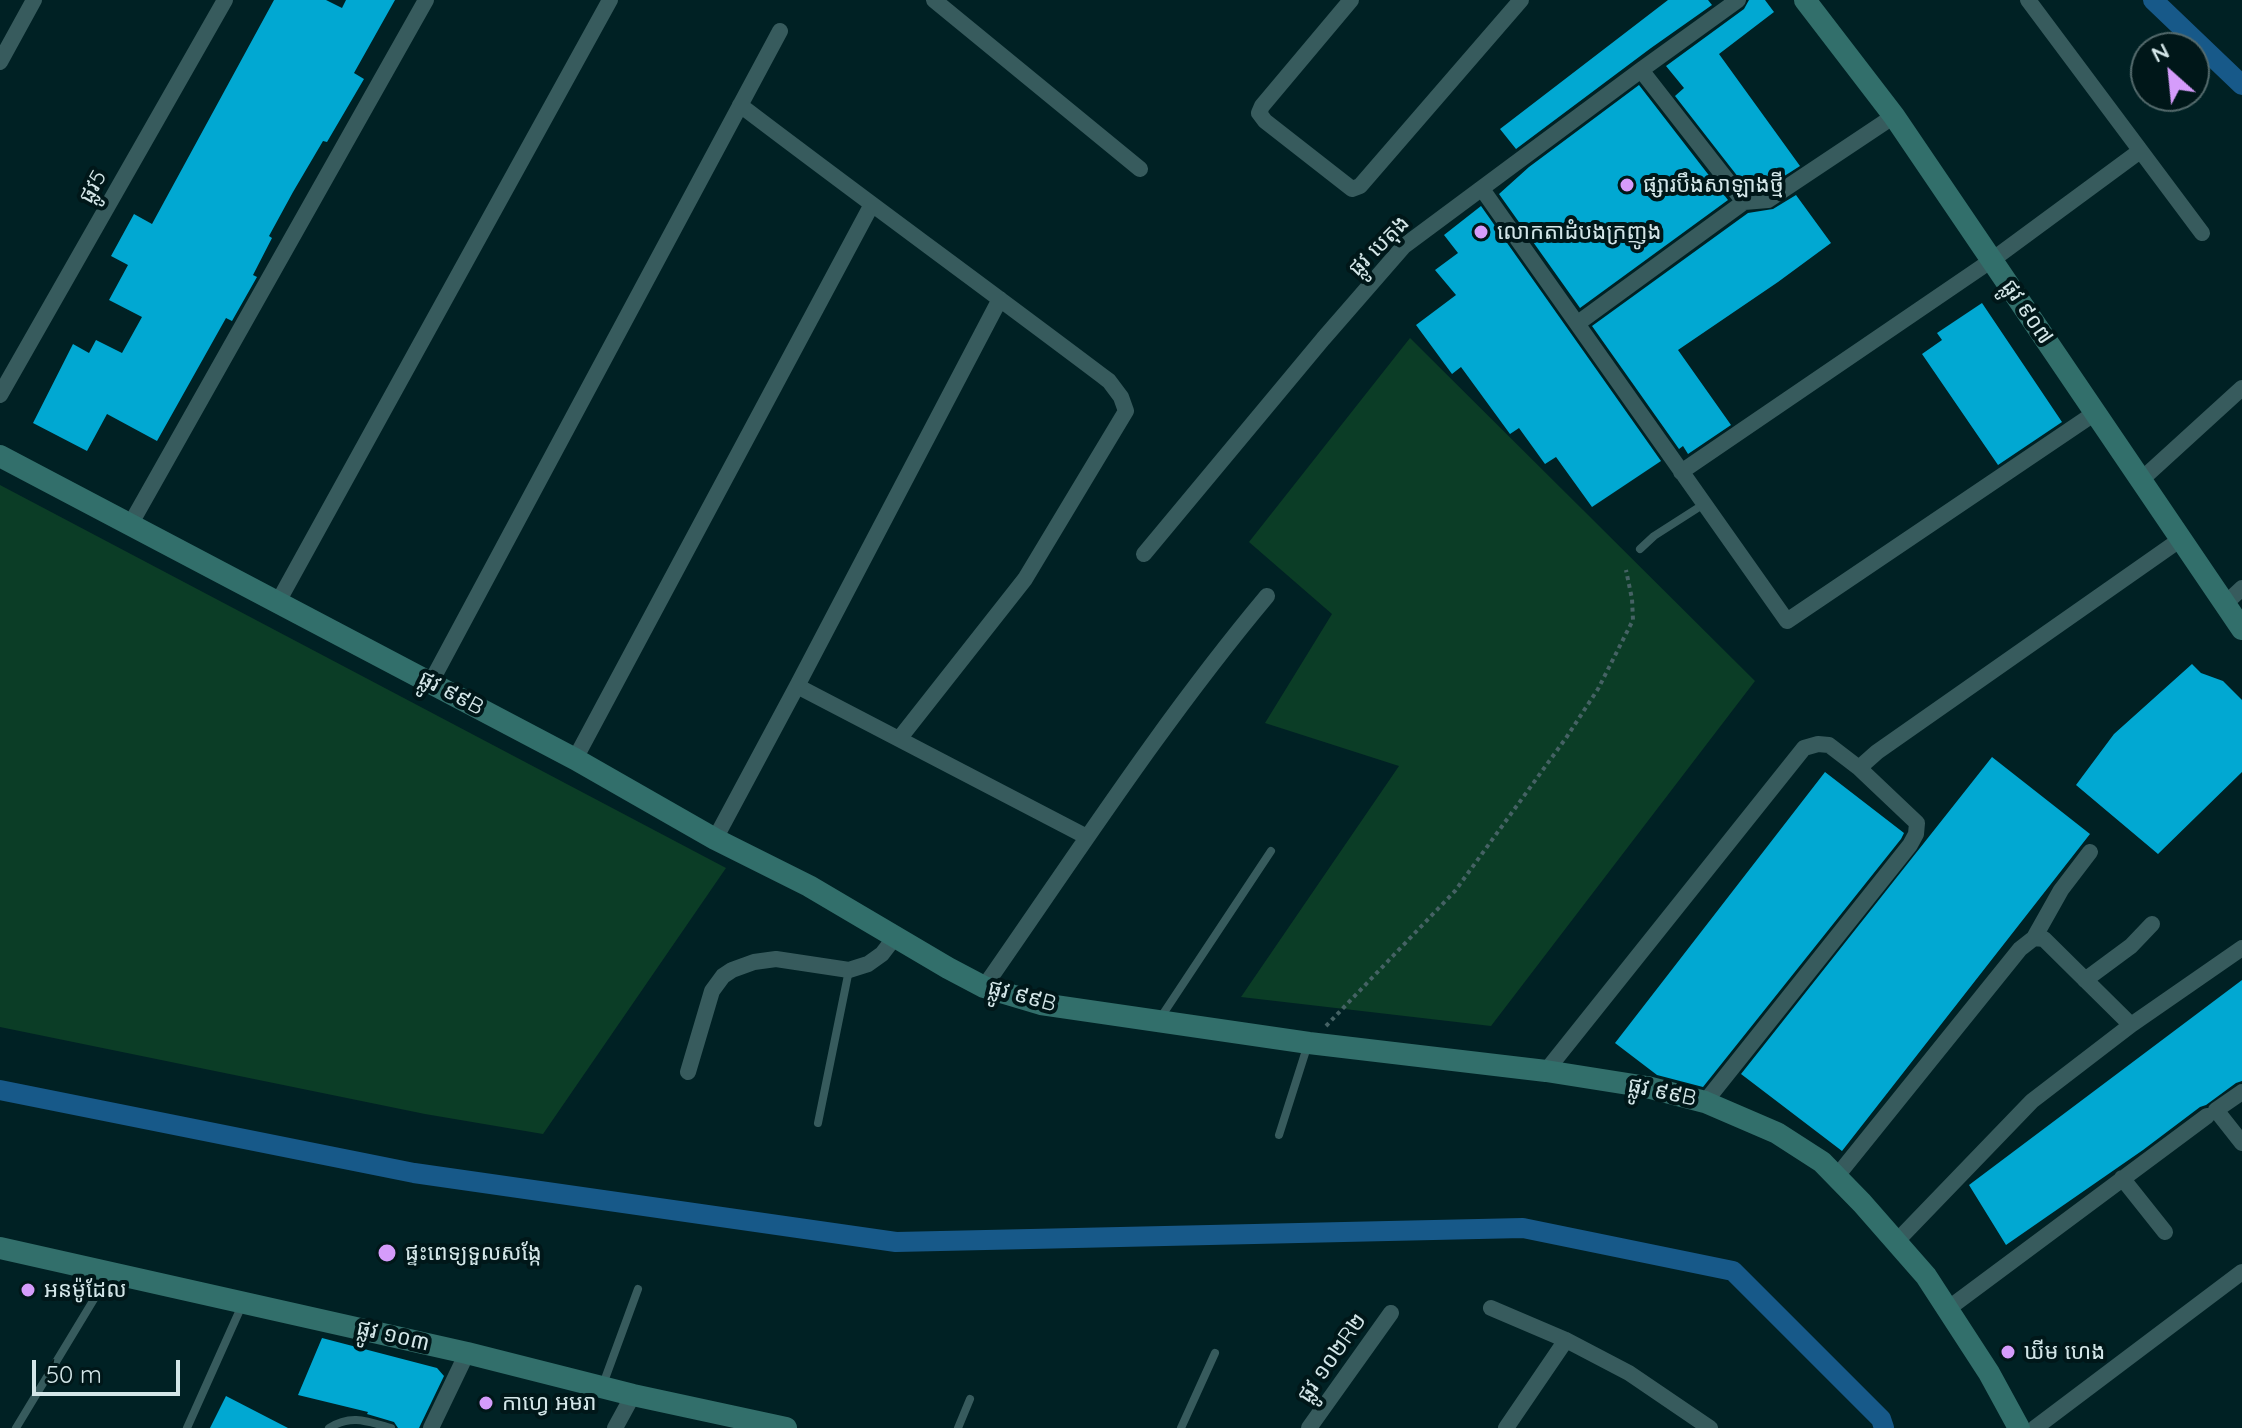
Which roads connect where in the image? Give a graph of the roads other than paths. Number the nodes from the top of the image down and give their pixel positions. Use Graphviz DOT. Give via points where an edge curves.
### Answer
graph roads {
  1 [pos="34,0"];
  2 [pos="225,0"];
  3 [pos="426,0"];
  4 [pos="610,0"];
  5 [pos="934,0"];
  6 [pos="1351,0"];
  7 [pos="1521,0"];
  8 [pos="1738,0"];
  9 [pos="1805,0"];
  10 [pos="2028,0"];
  11 [pos="780,31"];
  12 [pos="0,62"];
  13 [pos="1641,70"];
  14 [pos="740,105"];
  15 [pos="1894,116"];
  16 [pos="2140,151"];
  17 [pos="1140,169"];
  18 [pos="1482,189"];
  19 [pos="1744,202"];
  20 [pos="871,206"];
  21 [pos="2202,233"];
  22 [pos="1992,260"];
  23 [pos="1000,299"];
  24 [pos="1578,323"];
  25 [pos="2242,388"];
  26 [pos="0,395"];
  27 [pos="2095,413"];
  28 [pos="0,456"];
  29 [pos="1681,472"];
  30 [pos="2141,480"];
  31 [pos="1704,504"];
  32 [pos="130,525"];
  33 [pos="2181,539"];
  34 [pos="1640,549"];
  35 [pos="1144,554"];
  36 [pos="2242,588"];
  37 [pos="1267,596"];
  38 [pos="278,602"];
  39 [pos="2225,604"];
  40 [pos="2242,629"];
  41 [pos="431,682"];
  42 [pos="797,686"];
  43 [pos="899,739"];
  44 [pos="575,759"];
  45 [pos="1859,768"];
  46 [pos="1087,837"];
  47 [pos="715,839"];
  48 [pos="1271,851"];
  49 [pos="2090,852"];
  50 [pos="2152,924"];
  51 [pos="895,937"];
  52 [pos="2034,938"];
  53 [pos="2242,948"];
  54 [pos="849,970"];
  55 [pos="2085,980"];
  56 [pos="984,987"];
  57 [pos="1159,1021"];
  58 [pos="2131,1025"];
  59 [pos="1309,1043"];
  60 [pos="1546,1071"];
  61 [pos="688,1072"];
  62 [pos="2242,1092"];
  63 [pos="1705,1102"];
  64 [pos="2207,1116"];
  65 [pos="818,1123"];
  66 [pos="1279,1135"];
  67 [pos="2242,1143"];
  68 [pos="1837,1176"];
  69 [pos="2122,1178"];
  70 [pos="2165,1232"];
  71 [pos="1896,1242"];
  72 [pos="0,1248"];
  73 [pos="111,1272"];
  74 [pos="2242,1272"];
  75 [pos="638,1289"];
  76 [pos="243,1303"];
  77 [pos="1491,1308"];
  78 [pos="1949,1308"];
  79 [pos="1391,1313"];
  80 [pos="1566,1340"];
  81 [pos="467,1353"];
  82 [pos="1215,1353"];
  83 [pos="602,1388"];
  84 [pos="633,1395"];
  85 [pos="970,1399"];
  86 [pos="16,1428"];
  87 [pos="187,1428"];
  88 [pos="329,1428"];
  89 [pos="391,1428"];
  90 [pos="431,1428"];
  91 [pos="615,1428"];
  92 [pos="786,1428"];
  93 [pos="958,1428"];
  94 [pos="1181,1428"];
  95 [pos="1309,1428"];
  96 [pos="1506,1428"];
  97 [pos="1710,1428"];
  98 [pos="2019,1428"];
  99 [pos="2035,1428"];
  1 -- 12 [label="street"];
  2 -- 26 [label="street, ផ្លូវ5"];
  3 -- 32 [label="street"];
  4 -- 38 [label="street"];
  5 -- 17 [label="street"];
  6 -- 7 [label="street" via="1259,113 1352,189"];
  8 -- 13 [label="street, ផ្លូវ បេតុង"];
  9 -- 15 [label="street, ផ្លូវ ៩០៧"];
  10 -- 16 [label="street"];
  11 -- 14 [label="street"];
  13 -- 18 [label="street, ផ្លូវ បេតុង"];
  13 -- 19 [label="street"];
  14 -- 20 [label="street"];
  14 -- 41 [label="street"];
  15 -- 19 [label="street" via="1768,200"];
  15 -- 22 [label="street, ផ្លូវ ៩០៧"];
  16 -- 21 [label="street"];
  16 -- 22 [label="street"];
  18 -- 24 [label="street"];
  18 -- 35 [label="street, ផ្លូវ បេតុង" via="1404,246"];
  19 -- 24 [label="street"];
  20 -- 23 [label="street"];
  20 -- 44 [label="street"];
  22 -- 27 [label="street, ផ្លូវ ៩០៧"];
  22 -- 29 [label="street"];
  23 -- 42 [label="street"];
  23 -- 43 [label="street" via="1109,381 1126,411 1025,579"];
  24 -- 29 [label="street"];
  25 -- 30 [label="street"];
  27 -- 30 [label="street, ផ្លូវ ៩០៧"];
  27 -- 31 [label="street" via="1787,621"];
  28 -- 32 [label="street, ផ្លូវ ៩៩B"];
  29 -- 31 [label="street"];
  30 -- 33 [label="street, ផ្លូវ ៩០៧"];
  31 -- 34 [label="lane"];
  32 -- 38 [label="street, ផ្លូវ ៩៩B"];
  33 -- 39 [label="street, ផ្លូវ ៩០៧"];
  33 -- 45 [label="street"];
  36 -- 39 [label="street"];
  37 -- 46 [label="street"];
  38 -- 41 [label="street, ផ្លូវ ៩៩B"];
  39 -- 40 [label="street, ផ្លូវ ៩០៧"];
  41 -- 44 [label="street, ផ្លូវ ៩៩B"];
  42 -- 43 [label="street"];
  42 -- 47 [label="street"];
  43 -- 46 [label="street"];
  44 -- 47 [label="street, ផ្លូវ ៩៩B"];
  45 -- 60 [label="street" via="1829,745 1804,748"];
  45 -- 63 [label="street" via="1917,823 1916,834"];
  46 -- 56 [label="street"];
  47 -- 51 [label="street, ផ្លូវ ៩៩B"];
  48 -- 57 [label="lane"];
  49 -- 52 [label="street"];
  50 -- 55 [label="street"];
  51 -- 54 [label="street" via="882,954"];
  51 -- 56 [label="street, ផ្លូវ ៩៩B"];
  52 -- 55 [label="street" via="2044,939"];
  52 -- 68 [label="street"];
  53 -- 58 [label="street"];
  54 -- 61 [label="street" via="776,959 732,970 712,991"];
  54 -- 65 [label="lane"];
  55 -- 58 [label="street"];
  56 -- 57 [label="street, ផ្លូវ ៩៩B" via="1041,1004"];
  57 -- 59 [label="street, ផ្លូវ ៩៩B"];
  58 -- 71 [label="street" via="2032,1101"];
  59 -- 60 [label="street, ផ្លូវ ៩៩B"];
  59 -- 66 [label="lane"];
  60 -- 63 [label="street, ផ្លូវ ៩៩B"];
  62 -- 67 [label="street" via="2216,1110"];
  63 -- 68 [label="street, ផ្លូវ ៩៩B" via="1777,1133"];
  64 -- 69 [label="street"];
  68 -- 71 [label="street, ផ្លូវ ៩៩B"];
  69 -- 70 [label="street"];
  69 -- 78 [label="street"];
  71 -- 78 [label="street, ផ្លូវ ៩៩B"];
  72 -- 73 [label="street, ផ្លូវ ១០៣"];
  73 -- 76 [label="street, ផ្លូវ ១០៣"];
  73 -- 86 [label="lane"];
  74 -- 99 [label="street"];
  75 -- 83 [label="lane"];
  76 -- 81 [label="street, ផ្លូវ ១០៣"];
  76 -- 87 [label="lane"];
  77 -- 80 [label="street"];
  78 -- 98 [label="street, ផ្លូវ ៩៩B"];
  79 -- 95 [label="street, ផ្លូវ ១០២R២"];
  80 -- 96 [label="street"];
  80 -- 97 [label="street" via="1629,1373"];
  81 -- 83 [label="street, ផ្លូវ ១០៣"];
  81 -- 90 [label="street"];
  82 -- 94 [label="lane"];
  83 -- 84 [label="street, ផ្លូវ ១០៣"];
  84 -- 91 [label="street"];
  84 -- 92 [label="street, ផ្លូវ ១០៣"];
  85 -- 93 [label="lane"];
  88 -- 89 [label="lane" via="350,1419"];
}
